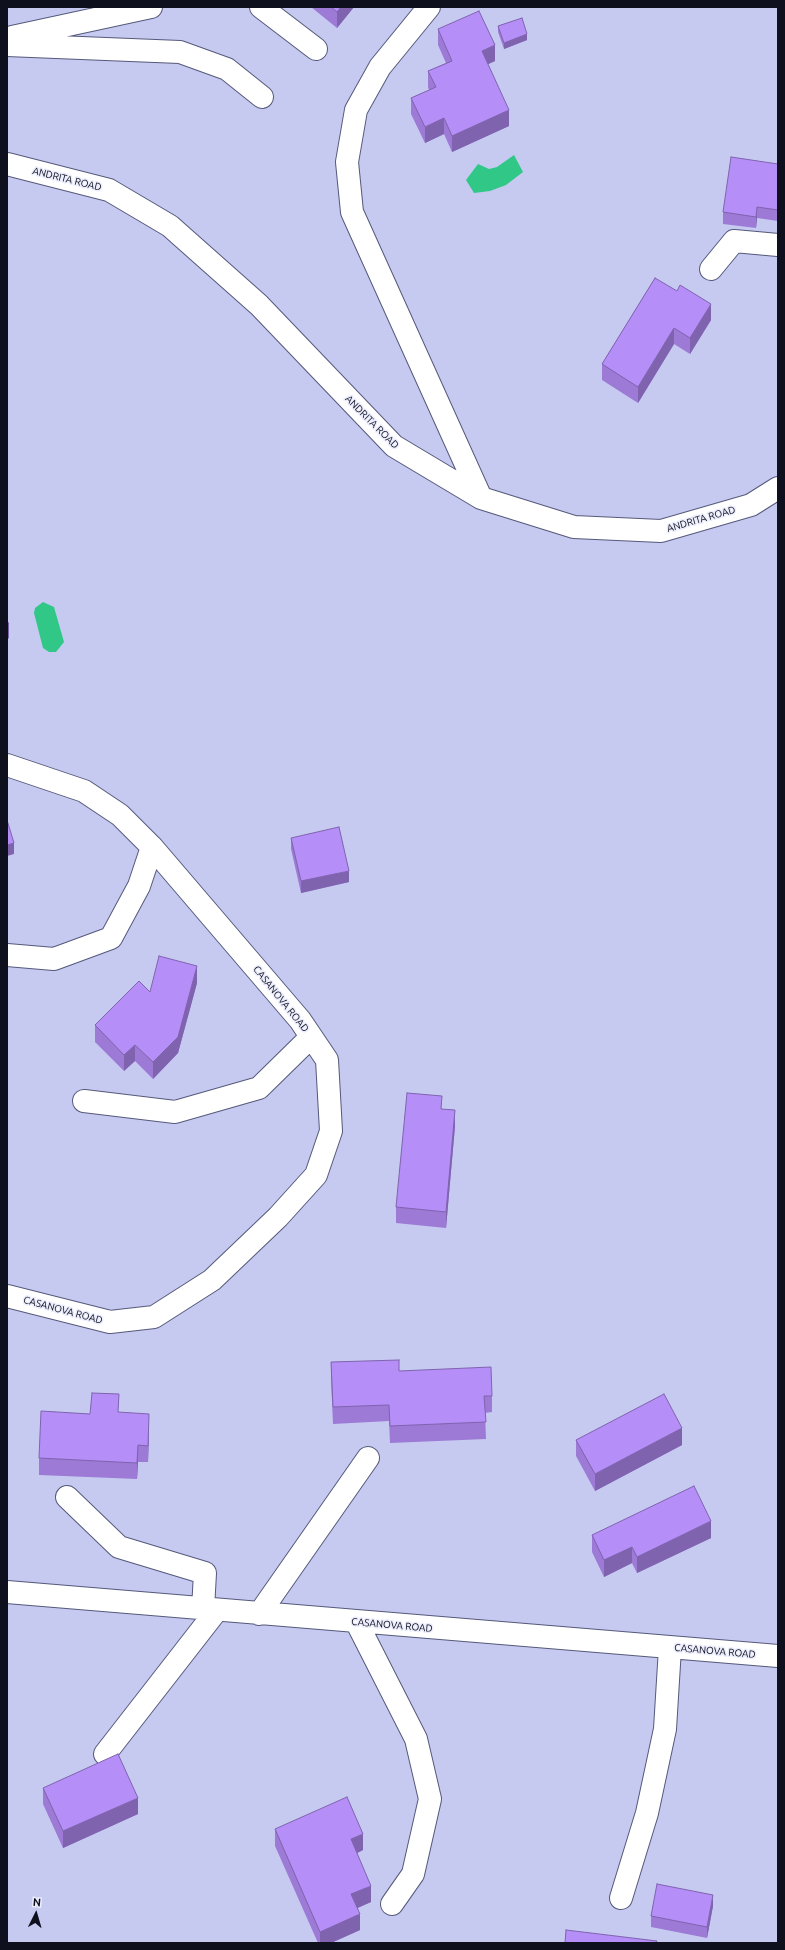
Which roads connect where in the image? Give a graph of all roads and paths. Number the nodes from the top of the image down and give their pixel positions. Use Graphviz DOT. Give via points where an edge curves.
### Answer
graph roads {
  1 [pos="151,7"];
  2 [pos="261,7"];
  3 [pos="429,7"];
  4 [pos="7,38"];
  5 [pos="7,45"];
  6 [pos="316,49"];
  7 [pos="262,97"];
  8 [pos="14,166"];
  9 [pos="778,245"];
  10 [pos="711,269"];
  11 [pos="778,488"];
  12 [pos="481,498"];
  13 [pos="7,765"];
  14 [pos="152,848"];
  15 [pos="7,955"];
  16 [pos="311,1036"];
  17 [pos="84,1101"];
  18 [pos="7,1296"];
  19 [pos="368,1458"];
  20 [pos="67,1497"];
  21 [pos="7,1592"];
  22 [pos="210,1609"];
  23 [pos="259,1614"];
  24 [pos="356,1622"];
  25 [pos="670,1648"];
  26 [pos="778,1656"];
  27 [pos="105,1754"];
  28 [pos="621,1898"];
  29 [pos="392,1904"];
  1 -- 4 [label="street"];
  2 -- 6 [label="street"];
  3 -- 12 [label="street" via="380,67 356,110 347,162 348,176 352,212"];
  5 -- 7 [label="street" via="180,52 227,69"];
  8 -- 12 [label="street, ANDRITA ROAD" via="108,190 170,226 259,305 394,446"];
  9 -- 10 [label="street" via="734,241"];
  11 -- 12 [label="street, ANDRITA ROAD" via="750,505 661,531 574,527"];
  13 -- 14 [label="street, CASANOVA ROAD" via="84,791 120,816"];
  14 -- 15 [label="street" via="139,886 111,938 54,959"];
  14 -- 16 [label="street, CASANOVA ROAD"];
  16 -- 17 [label="street" via="259,1088 175,1112"];
  16 -- 18 [label="street, CASANOVA ROAD" via="327,1060 331,1131 316,1175 278,1218 212,1280 154,1317 110,1322"];
  19 -- 23 [label="street"];
  20 -- 22 [label="street" via="119,1547 205,1573"];
  21 -- 22 [label="street, CASANOVA ROAD"];
  22 -- 23 [label="street, CASANOVA ROAD"];
  22 -- 27 [label="street"];
  23 -- 24 [label="street, CASANOVA ROAD"];
  24 -- 25 [label="street, CASANOVA ROAD"];
  24 -- 29 [label="street" via="416,1739 430,1799 413,1874"];
  25 -- 26 [label="street, CASANOVA ROAD"];
  25 -- 28 [label="street" via="665,1729 647,1813"];
}
